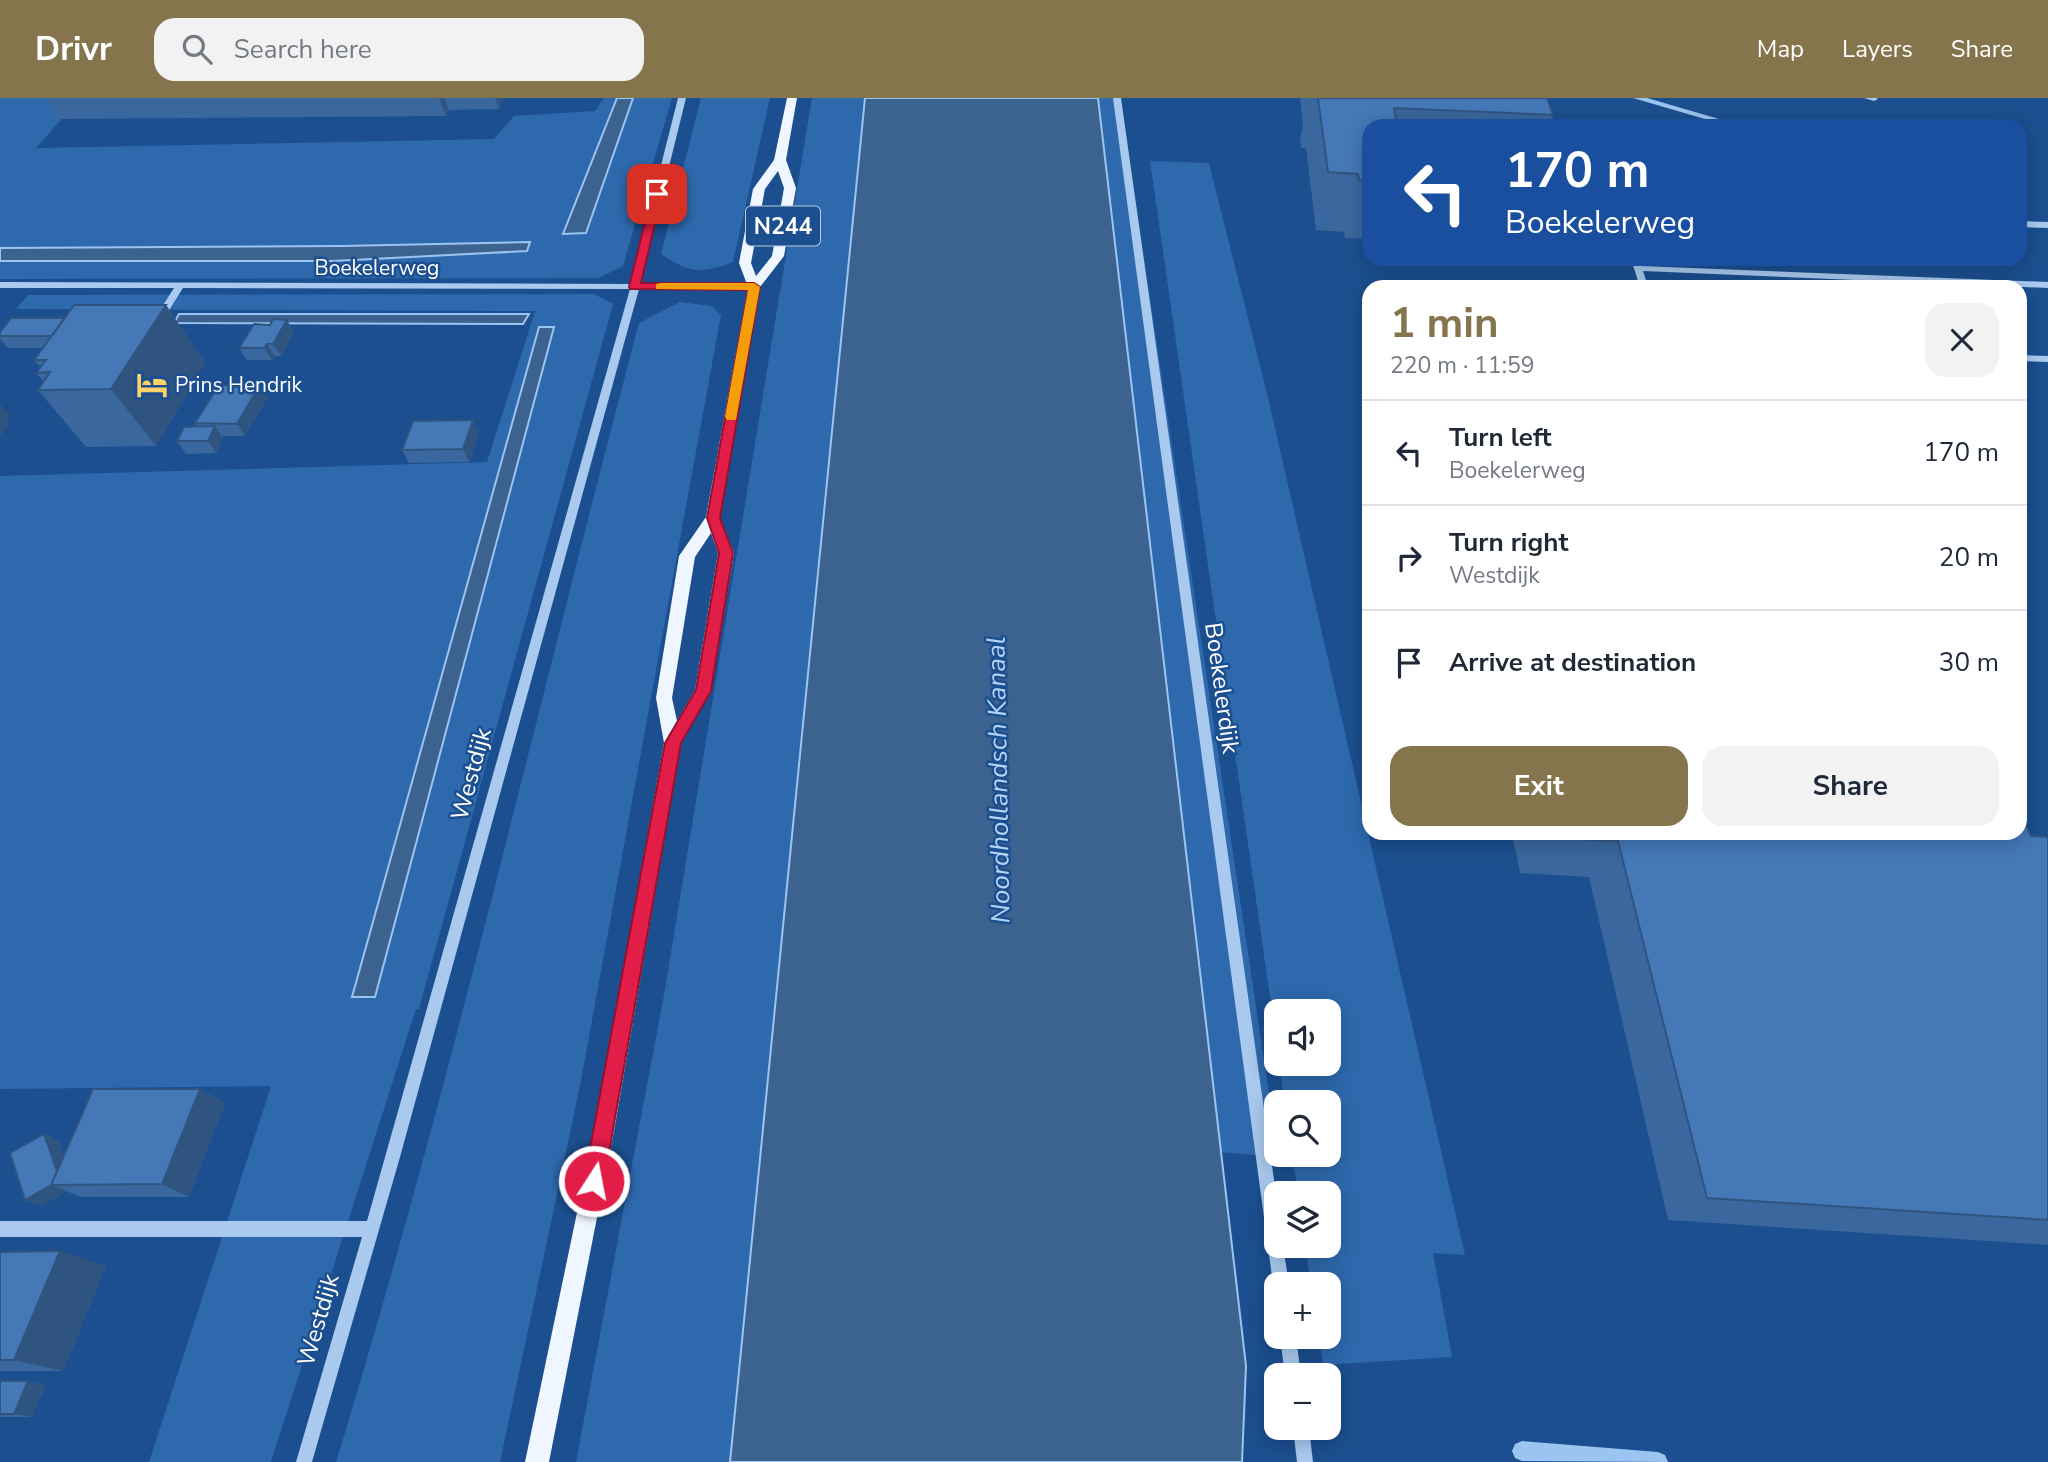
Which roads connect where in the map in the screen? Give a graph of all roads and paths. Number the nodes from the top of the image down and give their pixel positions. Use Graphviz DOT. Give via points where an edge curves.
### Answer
graph roads {
  1 [pos="682,98"];
  2 [pos="792,98"];
  3 [pos="1117,98"];
  4 [pos="780,160"];
  5 [pos="2027,224"];
  6 [pos="2048,225"];
  7 [pos="1692,266"];
  8 [pos="1954,280"];
  9 [pos="2027,284"];
  10 [pos="5,285"];
  11 [pos="180,285"];
  12 [pos="2048,285"];
  13 [pos="635,287"];
  14 [pos="754,287"];
  15 [pos="0,298"];
  16 [pos="154,328"];
  17 [pos="2027,358"];
  18 [pos="2048,359"];
  19 [pos="713,518"];
  20 [pos="673,743"];
  21 [pos="0,1229"];
  22 [pos="372,1229"];
  23 [pos="1279,1272"];
  24 [pos="1302,1440"];
  25 [pos="304,1462"];
  26 [pos="537,1462"];
  27 [pos="1305,1462"];
  1 -- 13 [label="street, Westdijk"];
  2 -- 4 [label="main road, N244"];
  3 -- 23 [label="street, Boekelerdijk"];
  4 -- 14 [label="main road, N244" via="759,189 745,263"];
  4 -- 14 [label="main road, N244" via="790,188 778,256"];
  5 -- 6 [label="street"];
  7 -- 8 [label="street"];
  9 -- 12 [label="street"];
  10 -- 11 [label="street, Boekelerweg"];
  10 -- 15 [label="street"];
  11 -- 13 [label="street, Boekelerweg"];
  11 -- 16 [label="street"];
  13 -- 14 [label="street, Boekelerweg"];
  13 -- 22 [label="street, Westdijk"];
  14 -- 19 [label="main road, N244"];
  17 -- 18 [label="street"];
  19 -- 20 [label="main road, N244" via="687,556 664,698"];
  19 -- 20 [label="main road, N244" via="726,553 703,691"];
  20 -- 26 [label="main road, N244" via="604,1131"];
  21 -- 22 [label="street"];
  22 -- 25 [label="street, Westdijk"];
  24 -- 27 [label="street"];
}
